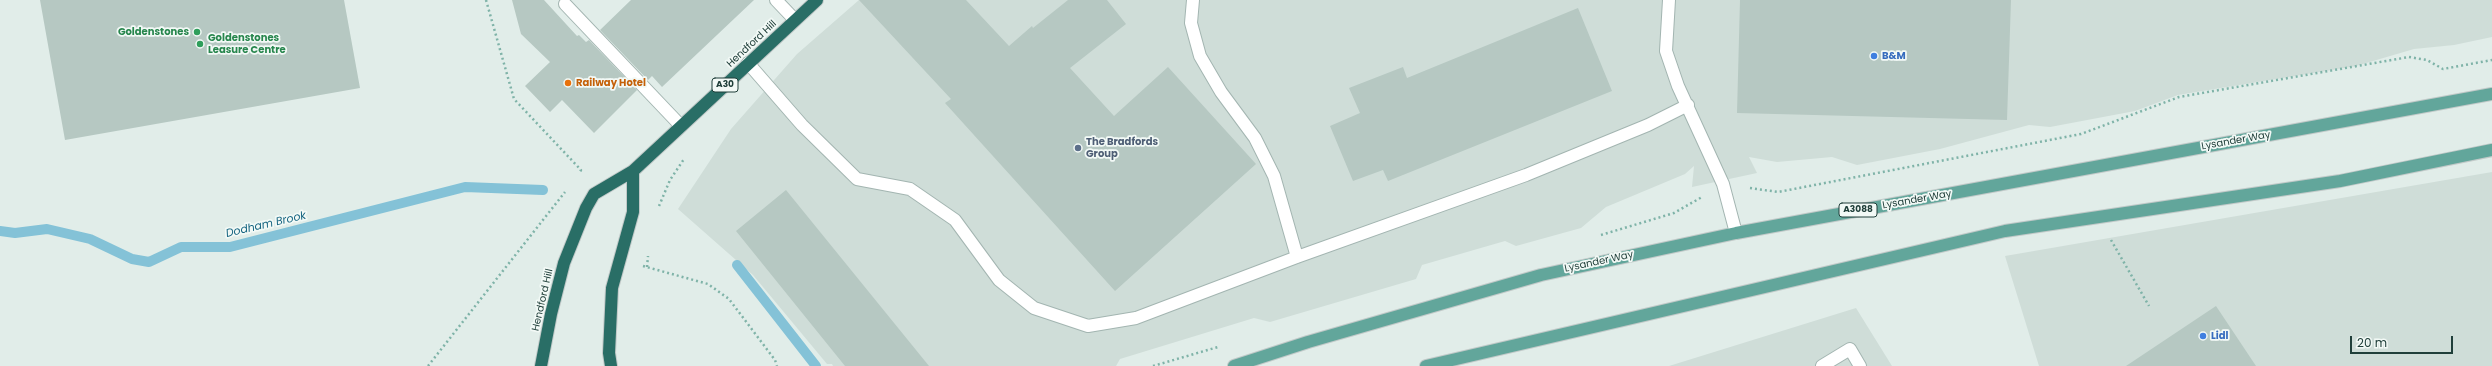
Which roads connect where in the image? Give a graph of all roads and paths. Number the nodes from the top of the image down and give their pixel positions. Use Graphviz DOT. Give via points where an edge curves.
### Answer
graph roads {
  1 [pos="486,0"];
  2 [pos="776,0"];
  3 [pos="817,0"];
  4 [pos="1193,0"];
  5 [pos="1669,0"];
  6 [pos="565,4"];
  7 [pos="795,20"];
  8 [pos="748,64"];
  9 [pos="2492,94"];
  10 [pos="1688,104"];
  11 [pos="681,126"];
  12 [pos="2492,150"];
  13 [pos="687,155"];
  14 [pos="633,171"];
  15 [pos="577,176"];
  16 [pos="568,188"];
  17 [pos="563,195"];
  18 [pos="586,208"];
  19 [pos="658,208"];
  20 [pos="1736,233"];
  21 [pos="2109,235"];
  22 [pos="649,252"];
  23 [pos="1297,257"];
  24 [pos="619,258"];
  25 [pos="647,267"];
  26 [pos="2149,306"];
  27 [pos="428,366"];
  28 [pos="541,366"];
  29 [pos="611,366"];
  30 [pos="777,366"];
  31 [pos="1234,366"];
  32 [pos="1426,366"];
  33 [pos="1822,366"];
  34 [pos="1860,366"];
  1 -- 15 [label="path" via="514,99 581,170"];
  2 -- 7 [label="lane"];
  3 -- 7 [label="highway, Hendford Hill / A30"];
  4 -- 23 [label="lane" via="1191,23 1200,56 1221,92 1255,138 1274,176"];
  5 -- 10 [label="lane" via="1666,51 1678,86"];
  6 -- 11 [label="lane"];
  7 -- 8 [label="highway, Hendford Hill / A30"];
  8 -- 11 [label="highway, Hendford Hill / A30"];
  8 -- 23 [label="lane" via="802,125 857,179 910,189 955,220 999,280 1034,308 1088,326 1136,318"];
  9 -- 20 [label="main road, Lysander Way / A3088"];
  10 -- 20 [label="lane" via="1724,184"];
  10 -- 23 [label="lane" via="1648,125 1526,175"];
  11 -- 14 [label="highway, Hendford Hill / A30"];
  12 -- 32 [label="main road" via="2340,181 2005,231"];
  13 -- 19 [label="path" via="670,180"];
  14 -- 18 [label="highway, Hendford Hill / A30" via="594,194"];
  14 -- 24 [label="highway" via="633,212"];
  16 -- 17 [label="path"];
  17 -- 18 [label="path"];
  17 -- 27 [label="path"];
  18 -- 28 [label="highway, Hendford Hill / A30" via="564,263"];
  20 -- 31 [label="main road, Lysander Way / A3088" via="1540,275"];
  21 -- 26 [label="path"];
  22 -- 25 [label="path"];
  24 -- 25 [label="path"];
  24 -- 29 [label="highway" via="612,288 609,353"];
  25 -- 30 [label="path" via="708,284 729,299"];
  33 -- 34 [label="lane" via="1850,349"];
}
